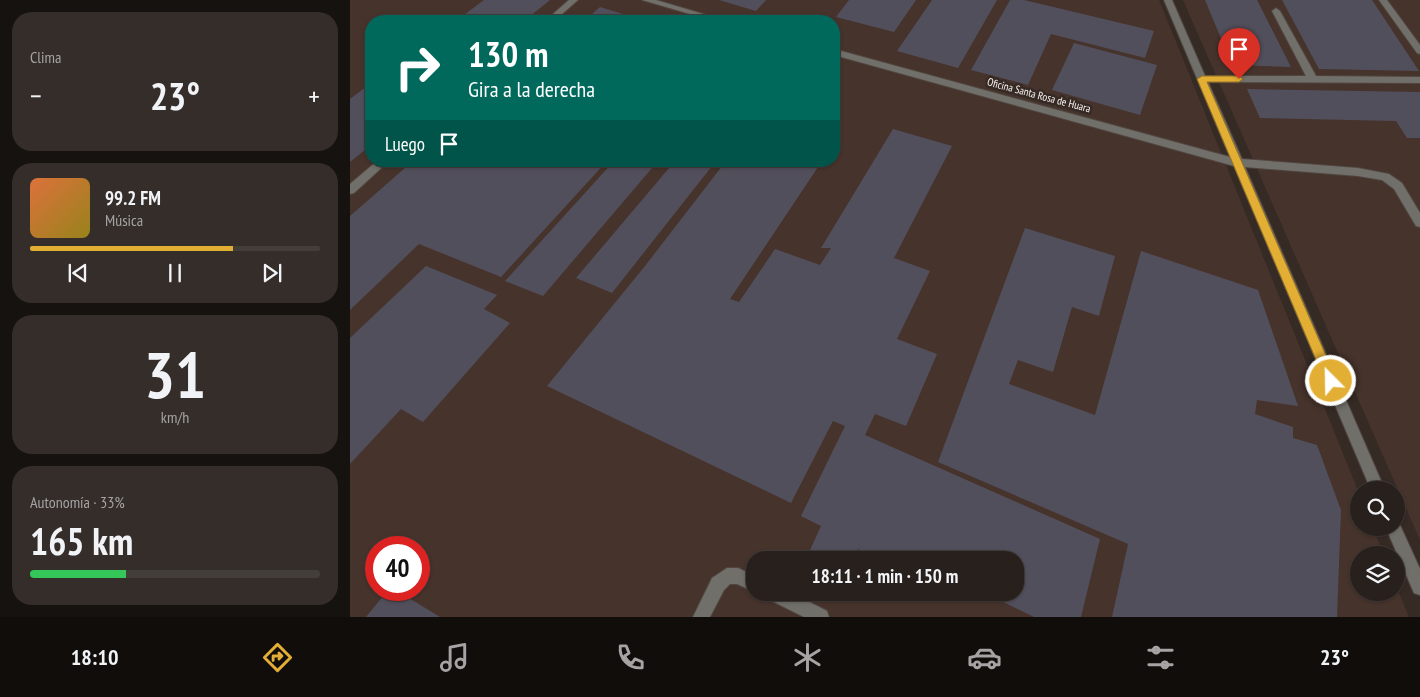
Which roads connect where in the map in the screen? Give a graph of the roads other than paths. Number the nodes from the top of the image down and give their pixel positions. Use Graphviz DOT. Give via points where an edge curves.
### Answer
graph roads {
  1 [pos="574,0"];
  2 [pos="646,0"];
  3 [pos="1168,0"];
  4 [pos="1383,0"];
  5 [pos="1276,11"];
  6 [pos="556,15"];
  7 [pos="701,15"];
  8 [pos="1420,51"];
  9 [pos="840,54"];
  10 [pos="1202,79"];
  11 [pos="1313,80"];
  12 [pos="1420,80"];
  13 [pos="1237,163"];
  14 [pos="377,167"];
  15 [pos="350,190"];
  16 [pos="1420,224"];
  17 [pos="1374,481"];
  18 [pos="1398,536"];
  19 [pos="746,580"];
  20 [pos="1420,587"];
  21 [pos="790,601"];
  22 [pos="701,617"];
  23 [pos="821,617"];
  1 -- 6 [label="street"];
  2 -- 7 [label="street"];
  3 -- 10 [label="street"];
  4 -- 8 [label="street"];
  5 -- 11 [label="street"];
  9 -- 13 [label="street, Oficina Santa Rosa de Huara"];
  10 -- 11 [label="street"];
  10 -- 13 [label="street"];
  11 -- 12 [label="street"];
  13 -- 16 [label="street, Oficina Santa Rosa de Huara" via="1385,177 1398,186"];
  13 -- 17 [label="street"];
  14 -- 15 [label="street"];
  18 -- 20 [label="street"];
  19 -- 22 [label="street" via="727,576 718,584"];
  21 -- 23 [label="street"];
}
